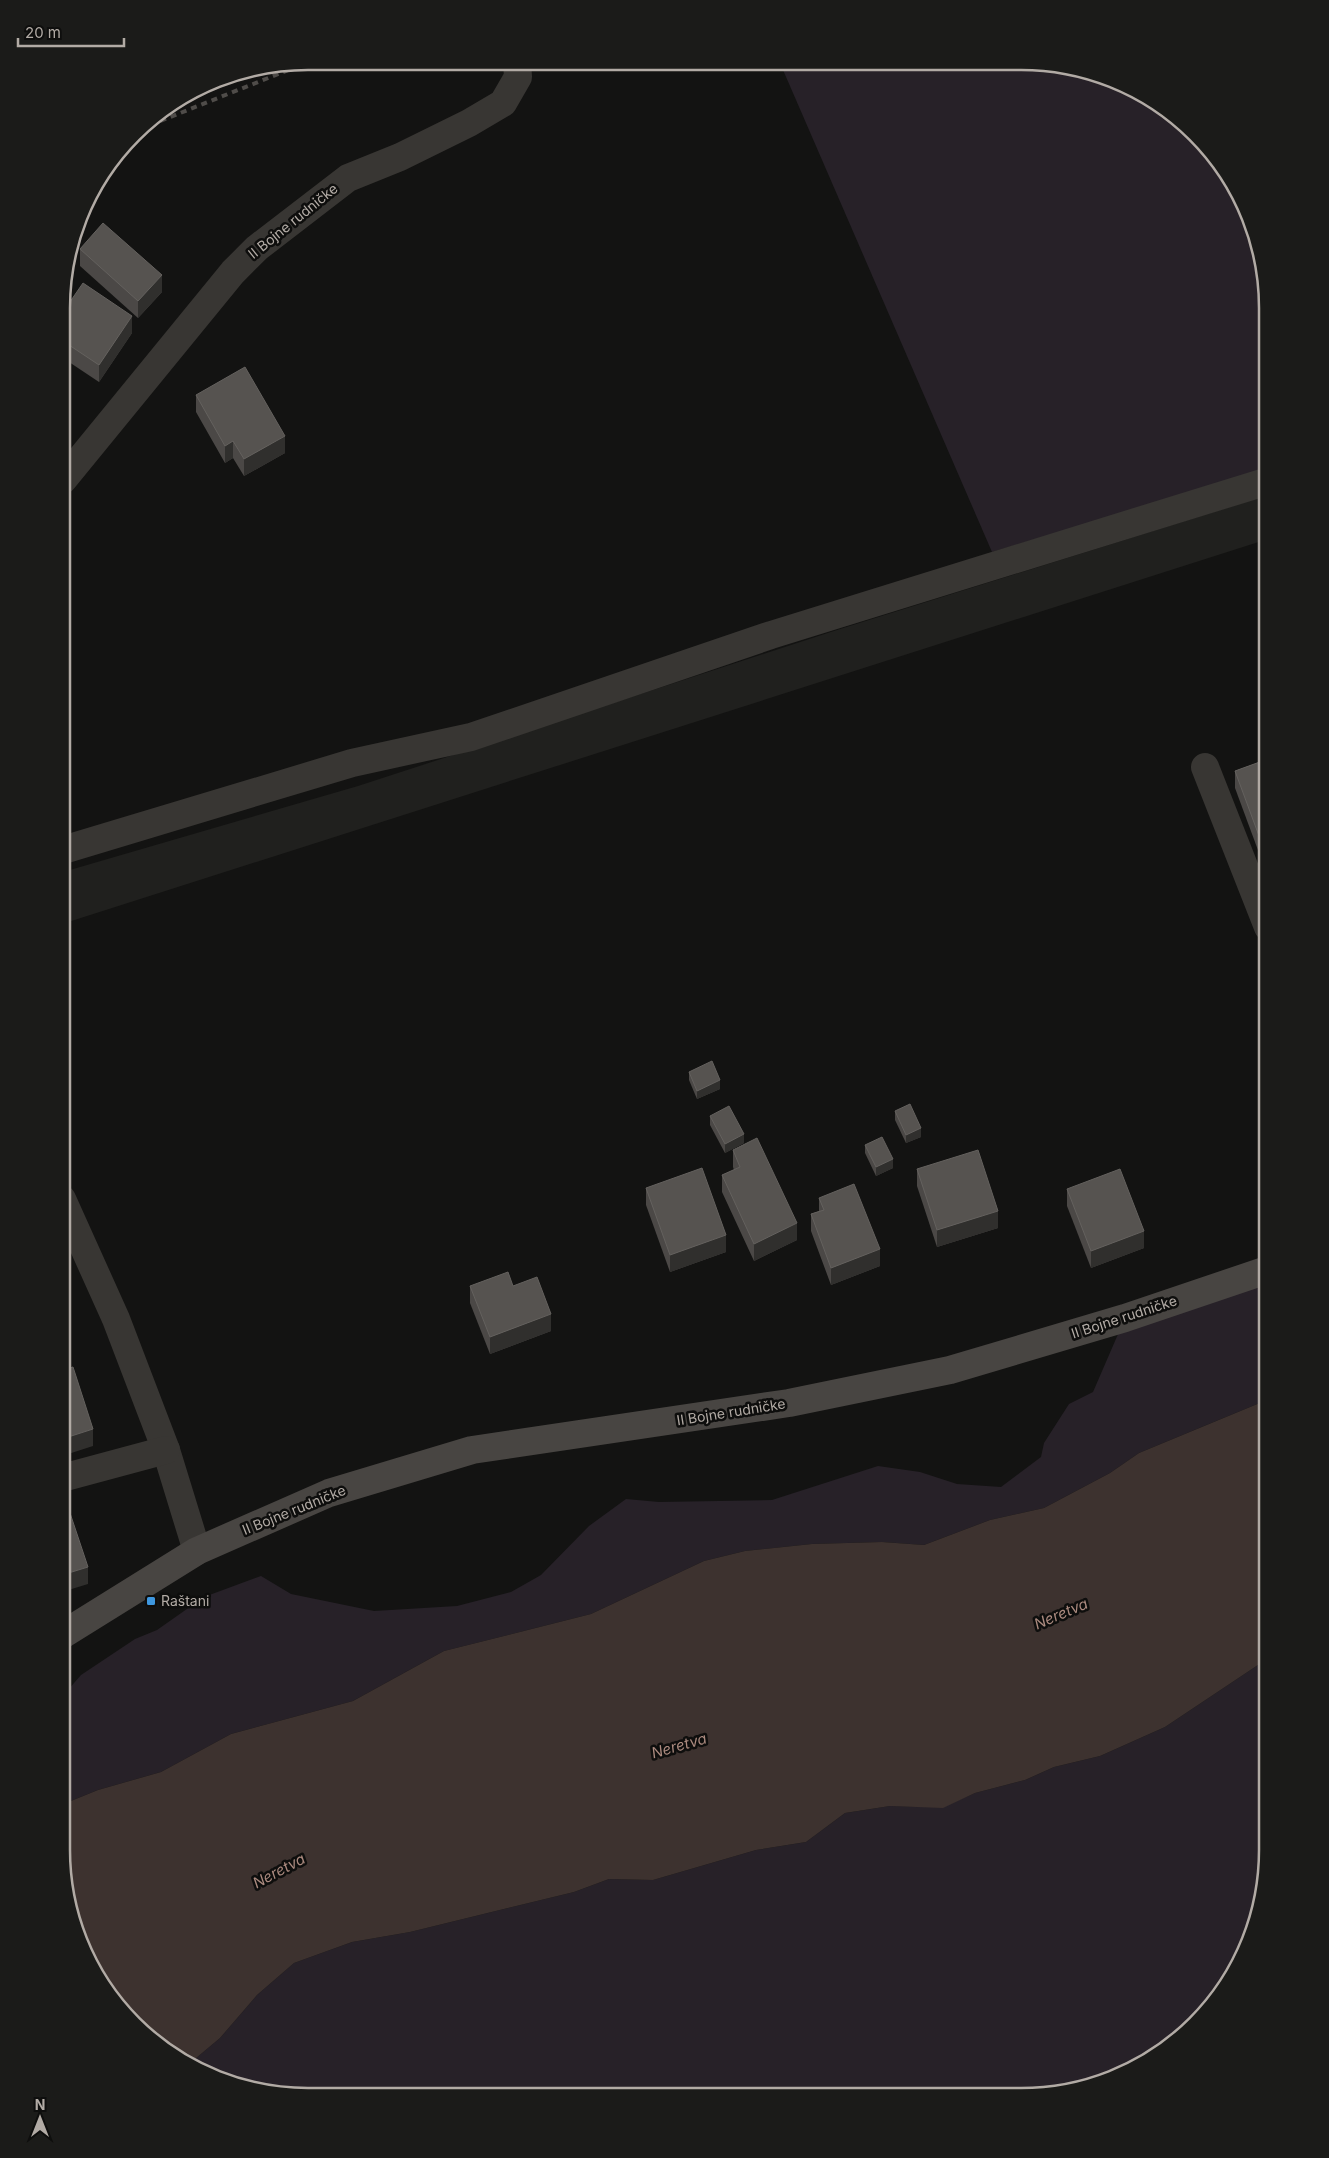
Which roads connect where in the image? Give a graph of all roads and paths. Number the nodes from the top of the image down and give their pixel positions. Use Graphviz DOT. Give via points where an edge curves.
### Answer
graph roads {
  1 [pos="518,70"];
  2 [pos="70,471"];
  3 [pos="1259,484"];
  4 [pos="1205,767"];
  5 [pos="70,848"];
  6 [pos="1259,904"];
  7 [pos="70,1223"];
  8 [pos="1259,1273"];
  9 [pos="166,1450"];
  10 [pos="70,1476"];
  11 [pos="197,1551"];
  12 [pos="70,1630"];
  1 -- 2 [label="street, II Bojne rudničke" via="518,77 503,103 409,153 348,178 257,248 233,272"];
  3 -- 5 [label="street" via="771,635 471,737 352,763"];
  4 -- 6 [label="street"];
  7 -- 9 [label="street" via="116,1319"];
  8 -- 11 [label="street, II Bojne rudničke" via="1126,1318 950,1370 789,1403 472,1450 329,1493"];
  9 -- 10 [label="street"];
  9 -- 11 [label="street"];
  11 -- 12 [label="street, II Bojne rudničke"];
}
